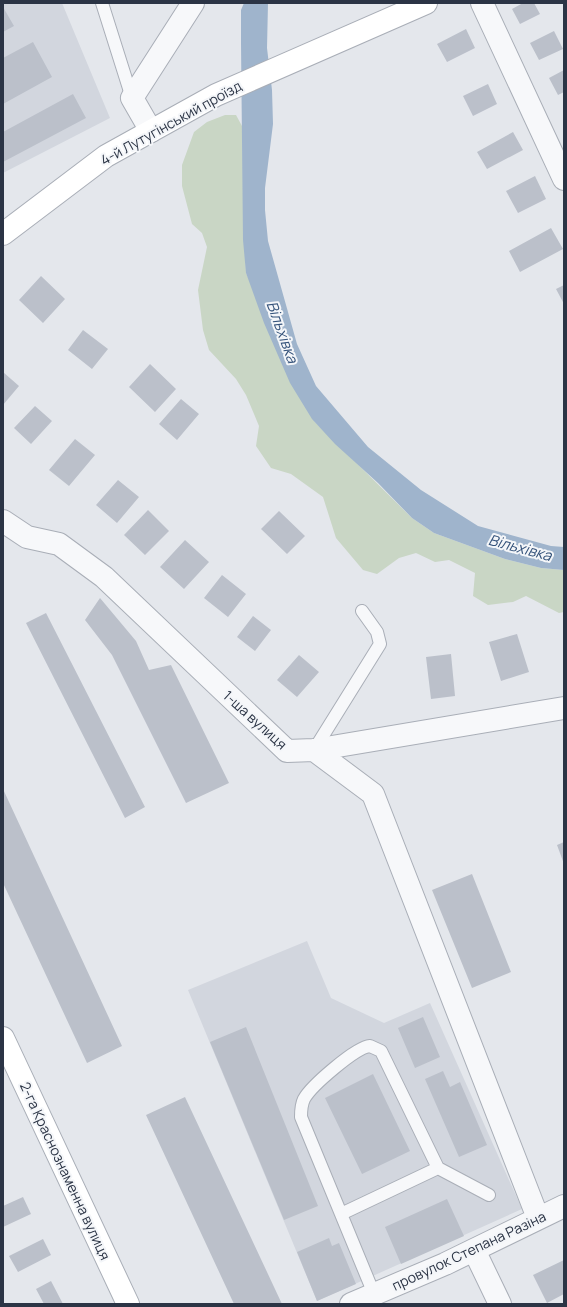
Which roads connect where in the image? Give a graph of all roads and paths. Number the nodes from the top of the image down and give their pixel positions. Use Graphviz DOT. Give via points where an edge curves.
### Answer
graph roads {
  1 [pos="102,3"];
  2 [pos="193,3"];
  3 [pos="426,3"];
  4 [pos="482,3"];
  5 [pos="132,98"];
  6 [pos="151,131"];
  7 [pos="564,179"];
  8 [pos="3,234"];
  9 [pos="3,521"];
  10 [pos="362,611"];
  11 [pos="564,708"];
  12 [pos="314,750"];
  13 [pos="3,1038"];
  14 [pos="438,1168"];
  15 [pos="489,1195"];
  16 [pos="564,1206"];
  17 [pos="341,1214"];
  18 [pos="538,1218"];
  19 [pos="474,1250"];
  20 [pos="374,1294"];
  21 [pos="128,1304"];
  22 [pos="351,1304"];
  23 [pos="500,1304"];
  1 -- 5 [label="lane"];
  2 -- 5 [label="street"];
  3 -- 6 [label="street, 4-й Лутугінський проїзд" via="216,95"];
  4 -- 7 [label="street"];
  5 -- 6 [label="street"];
  6 -- 8 [label="street, 4-й Лутугінський проїзд" via="106,156"];
  9 -- 12 [label="street, 1-ша вулиця" via="27,537 59,544 104,577 287,751"];
  10 -- 12 [label="lane" via="377,632 380,644"];
  11 -- 12 [label="street, 1-ша вулиця"];
  12 -- 18 [label="street" via="373,794"];
  13 -- 21 [label="street, 2-га Краснознаменна вулиця"];
  14 -- 15 [label="lane"];
  14 -- 17 [label="lane"];
  14 -- 17 [label="lane" via="381,1051 376,1047 364,1046 312,1088 301,1108 301,1117"];
  16 -- 18 [label="street, провулок Степана Разіна"];
  17 -- 20 [label="lane"];
  18 -- 19 [label="street, провулок Степана Разіна"];
  19 -- 20 [label="street, провулок Степана Разіна"];
  19 -- 23 [label="street"];
  20 -- 22 [label="street, провулок Степана Разіна"];
}
